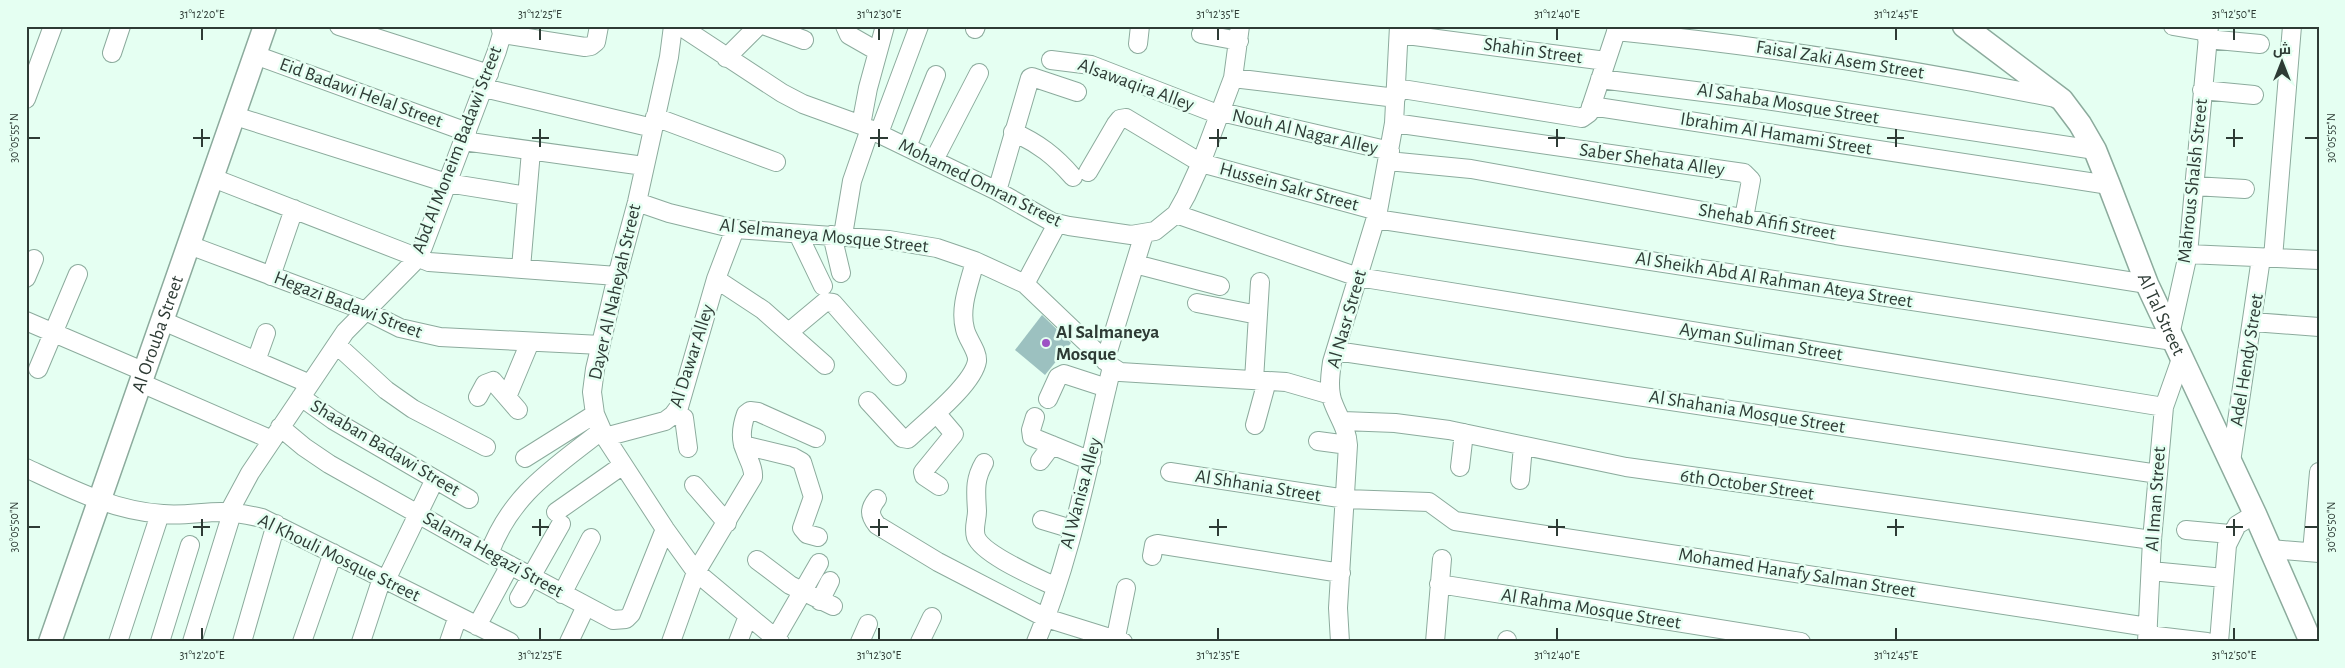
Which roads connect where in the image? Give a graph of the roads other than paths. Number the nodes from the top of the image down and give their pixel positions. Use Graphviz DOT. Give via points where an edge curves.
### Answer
graph roads {
  1 [pos="54,26"];
  2 [pos="121,26"];
  3 [pos="265,26"];
  4 [pos="340,26"];
  5 [pos="673,26"];
  6 [pos="680,26"];
  7 [pos="758,26"];
  8 [pos="766,26"];
  9 [pos="845,26"];
  10 [pos="885,26"];
  11 [pos="919,26"];
  12 [pos="1964,26"];
  13 [pos="2173,26"];
  14 [pos="2292,26"];
  15 [pos="1617,29"];
  16 [pos="501,30"];
  17 [pos="1399,30"];
  18 [pos="599,31"];
  19 [pos="2208,32"];
  20 [pos="1201,34"];
  21 [pos="1239,34"];
  22 [pos="804,40"];
  23 [pos="2260,44"];
  24 [pos="877,51"];
  25 [pos="112,53"];
  26 [pos="255,55"];
  27 [pos="726,58"];
  28 [pos="1051,60"];
  29 [pos="1606,61"];
  30 [pos="979,73"];
  31 [pos="936,75"];
  32 [pos="1232,78"];
  33 [pos="1600,79"];
  34 [pos="486,81"];
  35 [pos="2202,90"];
  36 [pos="1077,92"];
  37 [pos="1396,93"];
  38 [pos="2254,95"];
  39 [pos="26,99"];
  40 [pos="2062,100"];
  41 [pos="1589,111"];
  42 [pos="1220,114"];
  43 [pos="235,116"];
  44 [pos="654,123"];
  45 [pos="1394,123"];
  46 [pos="870,129"];
  47 [pos="1014,132"];
  48 [pos="465,137"];
  49 [pos="907,147"];
  50 [pos="2095,150"];
  51 [pos="530,151"];
  52 [pos="1389,156"];
  53 [pos="934,160"];
  54 [pos="776,162"];
  55 [pos="1201,163"];
  56 [pos="644,166"];
  57 [pos="213,178"];
  58 [pos="447,183"];
  59 [pos="2109,185"];
  60 [pos="2194,186"];
  61 [pos="2245,189"];
  62 [pos="997,191"];
  63 [pos="527,196"];
  64 [pos="637,202"];
  65 [pos="294,209"];
  66 [pos="1176,214"];
  67 [pos="1377,215"];
  68 [pos="1744,218"];
  69 [pos="1063,225"];
  70 [pos="735,229"];
  71 [pos="798,234"];
  72 [pos="1144,234"];
  73 [pos="837,235"];
  74 [pos="189,245"];
  75 [pos="2188,254"];
  76 [pos="417,257"];
  77 [pos="2267,258"];
  78 [pos="34,259"];
  79 [pos="2319,260"];
  80 [pos="975,261"];
  81 [pos="1135,264"];
  82 [pos="522,268"];
  83 [pos="841,273"];
  84 [pos="78,274"];
  85 [pos="271,276"];
  86 [pos="617,276"];
  87 [pos="1358,277"];
  88 [pos="26,278"];
  89 [pos="716,280"];
  90 [pos="1260,282"];
  91 [pos="1025,284"];
  92 [pos="2147,284"];
  93 [pos="824,286"];
  94 [pos="1220,286"];
  95 [pos="1197,303"];
  96 [pos="366,311"];
  97 [pos="1258,315"];
  98 [pos="26,321"];
  99 [pos="163,321"];
  100 [pos="2253,322"];
  101 [pos="2319,327"];
  102 [pos="53,332"];
  103 [pos="789,332"];
  104 [pos="266,333"];
  105 [pos="530,342"];
  106 [pos="337,345"];
  107 [pos="601,345"];
  108 [pos="2175,345"];
  109 [pos="1336,351"];
  110 [pos="256,361"];
  111 [pos="1108,364"];
  112 [pos="825,365"];
  113 [pos="38,369"];
  114 [pos="897,376"];
  115 [pos="143,378"];
  116 [pos="1260,380"];
  117 [pos="1107,388"];
  118 [pos="305,391"];
  119 [pos="1331,395"];
  120 [pos="478,397"];
  121 [pos="1048,399"];
  122 [pos="868,401"];
  123 [pos="2164,407"];
  124 [pos="595,414"];
  125 [pos="937,414"];
  126 [pos="673,415"];
  127 [pos="1035,417"];
  128 [pos="1342,421"];
  129 [pos="1255,425"];
  130 [pos="1464,433"];
  131 [pos="276,434"];
  132 [pos="603,434"];
  133 [pos="816,438"];
  134 [pos="1318,441"];
  135 [pos="743,445"];
  136 [pos="1052,445"];
  137 [pos="1348,445"];
  138 [pos="1523,446"];
  139 [pos="486,447"];
  140 [pos="688,448"];
  141 [pos="525,458"];
  142 [pos="1040,461"];
  143 [pos="1091,461"];
  144 [pos="2231,462"];
  145 [pos="984,463"];
  146 [pos="623,465"];
  147 [pos="1460,467"];
  148 [pos="26,468"];
  149 [pos="1170,472"];
  150 [pos="2319,472"];
  151 [pos="2158,474"];
  152 [pos="435,479"];
  153 [pos="1520,480"];
  154 [pos="694,485"];
  155 [pos="939,486"];
  156 [pos="469,499"];
  157 [pos="877,499"];
  158 [pos="1346,499"];
  159 [pos="100,502"];
  160 [pos="230,513"];
  161 [pos="160,514"];
  162 [pos="418,514"];
  163 [pos="2255,514"];
  164 [pos="1448,517"];
  165 [pos="1042,520"];
  166 [pos="727,523"];
  167 [pos="276,524"];
  168 [pos="665,529"];
  169 [pos="1072,529"];
  170 [pos="2186,530"];
  171 [pos="2230,534"];
  172 [pos="818,537"];
  173 [pos="591,538"];
  174 [pos="2152,540"];
  175 [pos="190,545"];
  176 [pos="2271,549"];
  177 [pos="2315,552"];
  178 [pos="333,553"];
  179 [pos="489,554"];
  180 [pos="1152,556"];
  181 [pos="1442,559"];
  182 [pos="757,560"];
  183 [pos="819,562"];
  184 [pos="510,565"];
  185 [pos="2151,571"];
  186 [pos="696,572"];
  187 [pos="1341,574"];
  188 [pos="531,577"];
  189 [pos="2224,578"];
  190 [pos="384,579"];
  191 [pos="830,581"];
  192 [pos="1439,584"];
  193 [pos="1056,588"];
  194 [pos="1126,588"];
  195 [pos="802,592"];
  196 [pos="562,594"];
  197 [pos="519,598"];
  198 [pos="586,606"];
  199 [pos="458,616"];
  200 [pos="748,616"];
  201 [pos="932,618"];
  202 [pos="1046,618"];
  203 [pos="868,624"];
  204 [pos="477,626"];
  205 [pos="2147,635"];
  206 [pos="778,640"];
  207 [pos="1118,641"];
  208 [pos="50,642"];
  209 [pos="118,642"];
  210 [pos="160,642"];
  211 [pos="192,642"];
  212 [pos="242,642"];
  213 [pos="302,642"];
  214 [pos="361,642"];
  215 [pos="449,642"];
  216 [pos="510,642"];
  217 [pos="569,642"];
  218 [pos="671,642"];
  219 [pos="738,642"];
  220 [pos="860,642"];
  221 [pos="920,642"];
  222 [pos="1036,642"];
  223 [pos="1340,642"];
  224 [pos="1435,642"];
  225 [pos="1801,642"];
  226 [pos="2207,642"];
  227 [pos="2219,642"];
  228 [pos="2311,642"];
  1 -- 39 [label="street"];
  2 -- 25 [label="street"];
  3 -- 26 [label="street, Al Orouba Street"];
  4 -- 34 [label="street"];
  5 -- 44 [label="street, Dayer Al Naheyah Street"];
  6 -- 27 [label="street, Mohamed Omran Street"];
  7 -- 27 [label="street"];
  8 -- 22 [label="street"];
  9 -- 24 [label="street" via="849,34"];
  10 -- 24 [label="street"];
  11 -- 46 [label="street"];
  12 -- 40 [label="street, Al Tal Street"];
  13 -- 19 [label="street"];
  14 -- 77 [label="street, Adel Hendy Street"];
  15 -- 29 [label="street"];
  15 -- 40 [label="street, Faisal Zaki Asem Street" via="1886,66"];
  16 -- 18 [label="street" via="585,47 596,42"];
  16 -- 34 [label="street, Abd Al Moneim Badawi Street"];
  17 -- 29 [label="street, Shahin Street"];
  17 -- 37 [label="street, Al Nasr Street"];
  19 -- 23 [label="street"];
  19 -- 35 [label="street, Mahrous Shalsh Street"];
  20 -- 21 [label="street"];
  21 -- 32 [label="street"];
  24 -- 46 [label="street"];
  26 -- 43 [label="street, Al Orouba Street"];
  26 -- 48 [label="street, Eid Badawi Helal Street"];
  27 -- 46 [label="street, Mohamed Omran Street" via="803,104"];
  28 -- 42 [label="street, Alsawaqira Alley" via="1091,65"];
  29 -- 33 [label="street"];
  30 -- 53 [label="street"];
  31 -- 49 [label="street"];
  32 -- 37 [label="street, Ibrahim Al Hamami Street"];
  32 -- 42 [label="street"];
  33 -- 41 [label="street"];
  33 -- 50 [label="street, Al Sahaba Mosque Street" via="1759,99"];
  34 -- 44 [label="street"];
  34 -- 48 [label="street, Abd Al Moneim Badawi Street"];
  35 -- 38 [label="street"];
  35 -- 60 [label="street, Mahrous Shalsh Street"];
  36 -- 47 [label="street" via="1030,78"];
  37 -- 41 [label="street, Ibrahim Al Hamami Street" via="1582,118"];
  37 -- 45 [label="street, Al Nasr Street"];
  40 -- 50 [label="street, Al Tal Street"];
  41 -- 59 [label="street, Ibrahim Al Hamami Street"];
  42 -- 52 [label="street, Nouh Al Nagar Alley"];
  42 -- 55 [label="street"];
  43 -- 57 [label="street, Al Orouba Street"];
  43 -- 58 [label="street"];
  44 -- 54 [label="street"];
  44 -- 56 [label="street, Dayer Al Naheyah Street"];
  45 -- 52 [label="street, Al Nasr Street"];
  45 -- 68 [label="street, Saber Shehata Alley" via="1744,173 1751,180"];
  46 -- 49 [label="street, Mohamed Omran Street"];
  46 -- 73 [label="street"];
  47 -- 55 [label="street, Hussein Sakr Street" via="1036,142 1081,175 1116,124 1126,118"];
  47 -- 62 [label="street"];
  48 -- 51 [label="street, Eid Badawi Helal Street"];
  48 -- 58 [label="street, Abd Al Moneim Badawi Street"];
  49 -- 53 [label="street, Mohamed Omran Street"];
  50 -- 59 [label="street, Al Tal Street"];
  51 -- 56 [label="street, Eid Badawi Helal Street"];
  51 -- 63 [label="street"];
  52 -- 67 [label="street, Al Nasr Street"];
  52 -- 68 [label="street, Shehab Afifi Street"];
  53 -- 62 [label="street, Mohamed Omran Street"];
  55 -- 66 [label="street"];
  55 -- 67 [label="street, Hussein Sakr Street"];
  56 -- 64 [label="street, Dayer Al Naheyah Street"];
  57 -- 65 [label="street"];
  57 -- 74 [label="street, Al Orouba Street"];
  58 -- 63 [label="street"];
  58 -- 76 [label="street, Abd Al Moneim Badawi Street"];
  59 -- 92 [label="street, Al Tal Street"];
  60 -- 61 [label="street"];
  60 -- 75 [label="street, Mahrous Shalsh Street"];
  62 -- 69 [label="street, Mohamed Omran Street"];
  63 -- 82 [label="street"];
  64 -- 70 [label="street, Al Selmaneya Mosque Street" via="677,216"];
  64 -- 86 [label="street, Dayer Al Naheyah Street"];
  65 -- 76 [label="street"];
  65 -- 85 [label="street"];
  66 -- 72 [label="street" via="1155,231"];
  66 -- 87 [label="street, Ayman Suliman Street"];
  67 -- 87 [label="street, Al Nasr Street"];
  67 -- 108 [label="street, Al Sheikh Abd Al Rahman Ateya Street"];
  68 -- 92 [label="street, Shehab Afifi Street"];
  69 -- 72 [label="street, Mohamed Omran Street" via="1124,235"];
  69 -- 91 [label="street"];
  70 -- 71 [label="street, Al Selmaneya Mosque Street"];
  70 -- 89 [label="street, Al Dawar Alley"];
  71 -- 73 [label="street, Al Selmaneya Mosque Street"];
  71 -- 93 [label="street"];
  72 -- 81 [label="street, Al Wanisa Alley"];
  73 -- 80 [label="street, Al Selmaneya Mosque Street" via="937,248"];
  73 -- 83 [label="street"];
  74 -- 85 [label="street, Hegazi Badawi Street"];
  74 -- 99 [label="street, Al Orouba Street"];
  75 -- 77 [label="street"];
  75 -- 108 [label="street, Mahrous Shalsh Street"];
  76 -- 82 [label="street" via="434,262"];
  76 -- 96 [label="street, Abd Al Moneim Badawi Street"];
  77 -- 79 [label="street"];
  77 -- 100 [label="street, Adel Hendy Street"];
  78 -- 88 [label="street"];
  80 -- 91 [label="street, Al Selmaneya Mosque Street"];
  80 -- 125 [label="street" via="963,320 976,354 976,363 957,392"];
  81 -- 94 [label="street"];
  81 -- 111 [label="street, Al Wanisa Alley"];
  82 -- 86 [label="street"];
  84 -- 102 [label="street"];
  85 -- 96 [label="street, Hegazi Badawi Street"];
  86 -- 107 [label="street, Dayer Al Naheyah Street"];
  87 -- 109 [label="street, Al Nasr Street"];
  87 -- 123 [label="street, Ayman Suliman Street"];
  89 -- 103 [label="street" via="763,310"];
  89 -- 126 [label="street, Al Dawar Alley" via="679,406"];
  90 -- 97 [label="street"];
  91 -- 111 [label="street, Al Selmaneya Mosque Street"];
  92 -- 108 [label="street, Al Tal Street"];
  95 -- 97 [label="street"];
  96 -- 105 [label="street, Hegazi Badawi Street" via="420,334"];
  96 -- 106 [label="street, Abd Al Moneim Badawi Street" via="348,328"];
  97 -- 116 [label="street"];
  98 -- 102 [label="street, Salama Hegazi Street"];
  99 -- 110 [label="street, Shaaban Badawi Street"];
  99 -- 115 [label="street, Al Orouba Street"];
  100 -- 101 [label="street"];
  100 -- 144 [label="street, Adel Hendy Street"];
  102 -- 113 [label="street"];
  102 -- 115 [label="street, Salama Hegazi Street"];
  103 -- 112 [label="street"];
  103 -- 114 [label="street" via="825,302 833,303"];
  104 -- 110 [label="street"];
  105 -- 107 [label="street, Hegazi Badawi Street"];
  105 -- 120 [label="street" via="513,404 490,381"];
  106 -- 118 [label="street, Abd Al Moneim Badawi Street"];
  106 -- 139 [label="street" via="386,390 413,409"];
  107 -- 124 [label="street, Dayer Al Naheyah Street" via="592,392"];
  108 -- 123 [label="street, Al Iman Street"];
  108 -- 144 [label="street, Al Tal Street"];
  109 -- 119 [label="street, Al Nasr Street" via="1330,375"];
  109 -- 151 [label="street, Al Shahania Mosque Street"];
  110 -- 118 [label="street, Shaaban Badawi Street"];
  111 -- 116 [label="street, Al Selmaneya Mosque Street" via="1120,372 1131,374"];
  111 -- 117 [label="street, Al Wanisa Alley"];
  115 -- 131 [label="street, Salama Hegazi Street"];
  115 -- 159 [label="street, Al Orouba Street"];
  116 -- 119 [label="street, Al Selmaneya Mosque Street" via="1286,382"];
  116 -- 129 [label="street"];
  117 -- 121 [label="street" via="1064,374 1058,377"];
  117 -- 143 [label="street, Al Wanisa Alley"];
  118 -- 131 [label="street, Abd Al Moneim Badawi Street"];
  118 -- 152 [label="street, Shaaban Badawi Street" via="333,420"];
  119 -- 128 [label="street, Al Nasr Street"];
  122 -- 125 [label="street" via="905,439"];
  123 -- 151 [label="street, Al Iman Street"];
  124 -- 132 [label="street, Dayer Al Naheyah Street"];
  124 -- 141 [label="street"];
  125 -- 155 [label="street" via="954,434 923,472"];
  126 -- 132 [label="street, Al Dawar Alley" via="665,421"];
  126 -- 140 [label="street" via="684,420"];
  127 -- 136 [label="street" via="1032,437"];
  128 -- 130 [label="street, 6th October Street" via="1395,423"];
  128 -- 137 [label="street, Al Nasr Street"];
  130 -- 138 [label="street, 6th October Street"];
  130 -- 147 [label="street"];
  131 -- 160 [label="street, Abd Al Moneim Badawi Street" via="242,486"];
  131 -- 162 [label="street, Salama Hegazi Street"];
  132 -- 146 [label="street, Dayer Al Naheyah Street"];
  132 -- 179 [label="street" via="522,496 502,523"];
  133 -- 135 [label="street" via="750,411 745,418"];
  134 -- 137 [label="street"];
  135 -- 166 [label="street" via="753,477"];
  135 -- 172 [label="street" via="798,458 802,462 813,497 802,528 807,534"];
  136 -- 142 [label="street"];
  136 -- 143 [label="street"];
  137 -- 158 [label="street, Al Nasr Street"];
  138 -- 153 [label="street"];
  138 -- 174 [label="street, 6th October Street" via="1661,473"];
  143 -- 169 [label="street, Al Wanisa Alley"];
  144 -- 163 [label="street, Al Tal Street"];
  145 -- 193 [label="street" via="975,487 977,539 989,553"];
  146 -- 168 [label="street, Dayer Al Naheyah Street"];
  146 -- 188 [label="street" via="558,518"];
  148 -- 159 [label="street, Al Khouli Mosque Street"];
  149 -- 158 [label="street, Al Shhania Street"];
  150 -- 177 [label="street"];
  151 -- 174 [label="street, Al Iman Street"];
  152 -- 156 [label="street, Shaaban Badawi Street"];
  152 -- 162 [label="street"];
  154 -- 166 [label="street"];
  157 -- 202 [label="street" via="871,507 871,517 877,525 938,562"];
  158 -- 164 [label="street, Al Shhania Street" via="1429,502"];
  158 -- 187 [label="street, Al Nasr Street"];
  159 -- 161 [label="street, Al Khouli Mosque Street"];
  159 -- 208 [label="street, Al Orouba Street"];
  160 -- 161 [label="street, Al Khouli Mosque Street"];
  160 -- 167 [label="street, Al Khouli Mosque Street" via="262,518"];
  160 -- 211 [label="street, Abd Al Moneim Badawi Street"];
  161 -- 209 [label="street"];
  162 -- 179 [label="street, Salama Hegazi Street"];
  162 -- 190 [label="street"];
  163 -- 171 [label="street"];
  163 -- 176 [label="street, Al Tal Street"];
  164 -- 205 [label="street, Mohamed Hanafy Salman Street"];
  165 -- 169 [label="street"];
  166 -- 186 [label="street"];
  167 -- 178 [label="street, Al Khouli Mosque Street"];
  167 -- 212 [label="street"];
  168 -- 186 [label="street, Dayer Al Naheyah Street"];
  168 -- 198 [label="street, Salama Hegazi Street" via="626,620 613,620"];
  169 -- 193 [label="street, Al Wanisa Alley"];
  170 -- 171 [label="street"];
  171 -- 189 [label="street"];
  173 -- 196 [label="street"];
  174 -- 185 [label="street, Al Iman Street"];
  175 -- 210 [label="street"];
  176 -- 177 [label="street"];
  176 -- 228 [label="street, Al Tal Street"];
  178 -- 190 [label="street, Al Khouli Mosque Street"];
  178 -- 213 [label="street"];
  179 -- 184 [label="street, Salama Hegazi Street"];
  180 -- 187 [label="street" via="1157,544"];
  181 -- 192 [label="street"];
  182 -- 195 [label="street"];
  183 -- 195 [label="street"];
  184 -- 188 [label="street, Salama Hegazi Street"];
  184 -- 204 [label="street"];
  185 -- 189 [label="street"];
  185 -- 205 [label="street, Al Iman Street"];
  186 -- 200 [label="street, Dayer Al Naheyah Street"];
  186 -- 218 [label="street"];
  187 -- 223 [label="street, Al Nasr Street"];
  188 -- 196 [label="street, Salama Hegazi Street"];
  188 -- 197 [label="street"];
  189 -- 227 [label="street"];
  190 -- 199 [label="street, Al Khouli Mosque Street"];
  190 -- 214 [label="street"];
  191 -- 195 [label="street" via="826,603"];
  192 -- 224 [label="street"];
  192 -- 225 [label="street, Al Rahma Mosque Street"];
  193 -- 202 [label="street, Al Wanisa Alley"];
  194 -- 207 [label="street"];
  195 -- 206 [label="street"];
  196 -- 198 [label="street, Salama Hegazi Street"];
  198 -- 217 [label="street"];
  199 -- 204 [label="street, Al Khouli Mosque Street"];
  199 -- 215 [label="street"];
  200 -- 206 [label="street, Dayer Al Naheyah Street"];
  200 -- 219 [label="street"];
  201 -- 221 [label="street"];
  202 -- 207 [label="street"];
  202 -- 222 [label="street, Al Wanisa Alley"];
  203 -- 220 [label="street"];
  204 -- 216 [label="street, Al Khouli Mosque Street"];
  205 -- 226 [label="street, Mohamed Hanafy Salman Street"];
}
